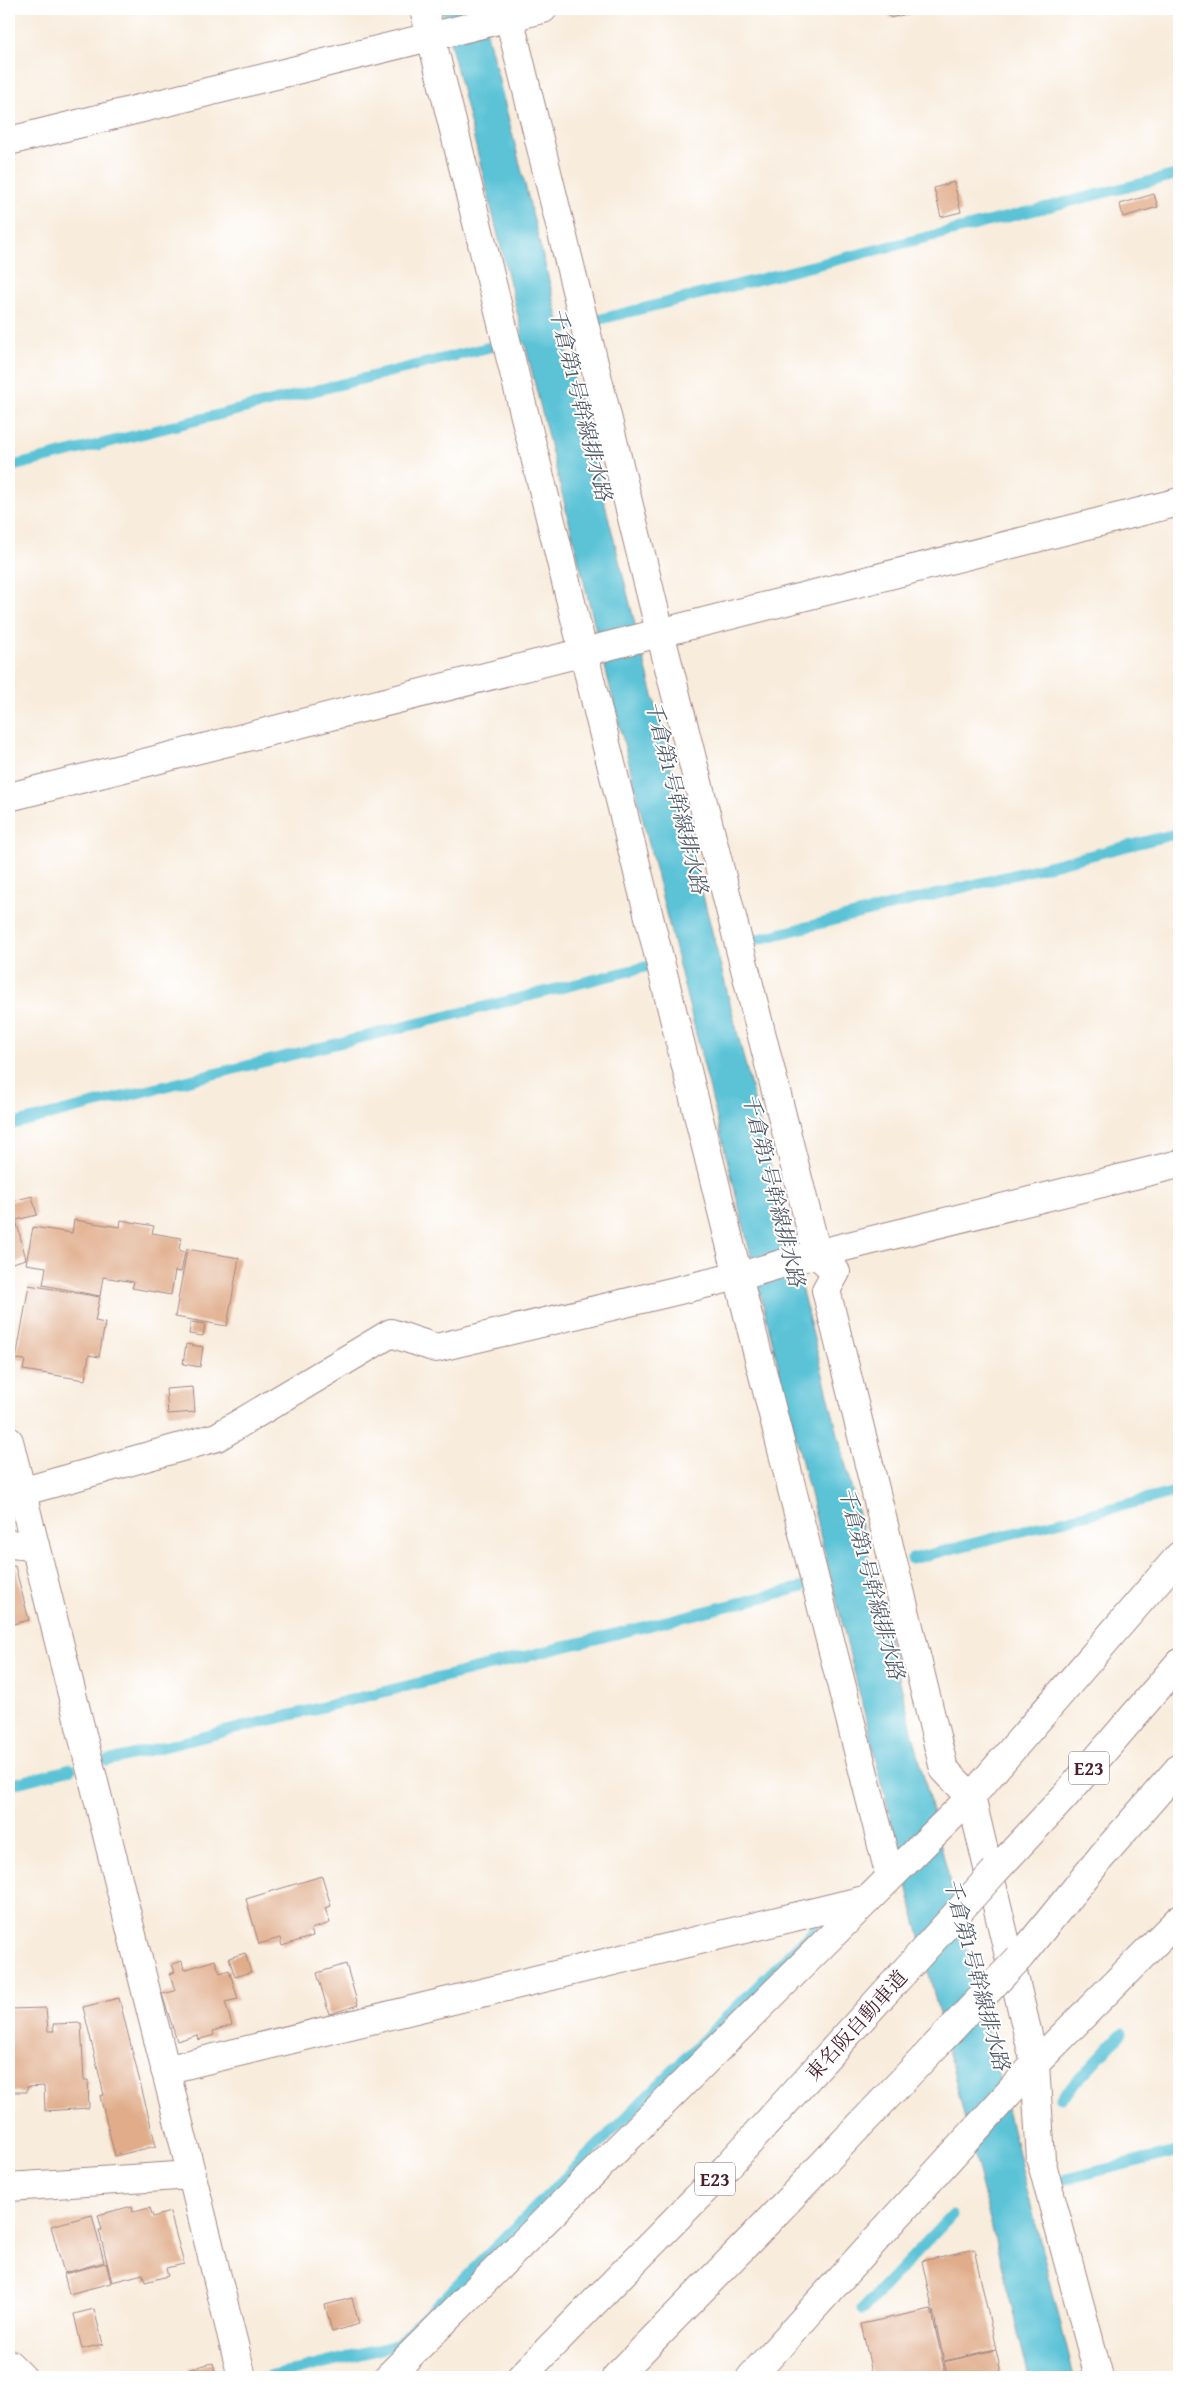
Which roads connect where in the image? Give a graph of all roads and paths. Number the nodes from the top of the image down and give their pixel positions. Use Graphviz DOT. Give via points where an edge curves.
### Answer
graph roads {
  1 [pos="424,9"];
  2 [pos="543,9"];
  3 [pos="507,15"];
  4 [pos="433,37"];
  5 [pos="9,141"];
  6 [pos="1179,502"];
  7 [pos="654,633"];
  8 [pos="587,650"];
  9 [pos="9,797"];
  10 [pos="1179,1164"];
  11 [pos="813,1255"];
  12 [pos="745,1275"];
  13 [pos="9,1441"];
  14 [pos="21,1492"];
  15 [pos="22,1545"];
  16 [pos="1179,1556"];
  17 [pos="1179,1663"];
  18 [pos="1179,1768"];
  19 [pos="965,1803"];
  20 [pos="894,1873"];
  21 [pos="868,1899"];
  22 [pos="1179,1919"];
  23 [pos="1035,2064"];
  24 [pos="165,2070"];
  25 [pos="192,2175"];
  26 [pos="9,2187"];
  27 [pos="9,2364"];
  28 [pos="22,2377"];
  29 [pos="242,2377"];
  30 [pos="388,2377"];
  31 [pos="521,2377"];
  32 [pos="616,2377"];
  33 [pos="751,2377"];
  34 [pos="1099,2377"];
  1 -- 4 [label="main road"];
  2 -- 3 [label="main road"];
  3 -- 4 [label="main road"];
  3 -- 7 [label="main road"];
  4 -- 5 [label="main road"];
  4 -- 8 [label="main road"];
  6 -- 7 [label="main road"];
  7 -- 8 [label="main road"];
  7 -- 11 [label="main road"];
  8 -- 9 [label="main road"];
  8 -- 12 [label="main road"];
  10 -- 11 [label="main road"];
  11 -- 12 [label="main road"];
  11 -- 19 [label="main road" via="836,1272 826,1290 944,1769"];
  12 -- 14 [label="main road" via="436,1348 391,1333 217,1437"];
  12 -- 20 [label="main road"];
  13 -- 14 [label="main road"];
  14 -- 15 [label="main road"];
  15 -- 24 [label="main road"];
  16 -- 19 [label="main road"];
  17 -- 31 [label="main road, 東名阪自動車道 / E23, bridge" via="1065,1796 726,2168"];
  18 -- 32 [label="main road, bridge" via="1019,1958"];
  19 -- 20 [label="main road"];
  19 -- 23 [label="main road"];
  20 -- 21 [label="main road"];
  21 -- 24 [label="main road"];
  21 -- 30 [label="main road"];
  22 -- 23 [label="main road"];
  23 -- 33 [label="main road"];
  23 -- 34 [label="main road" via="1041,2160"];
  24 -- 25 [label="main road"];
  25 -- 26 [label="main road"];
  25 -- 29 [label="main road"];
  27 -- 28 [label="main road"];
}
